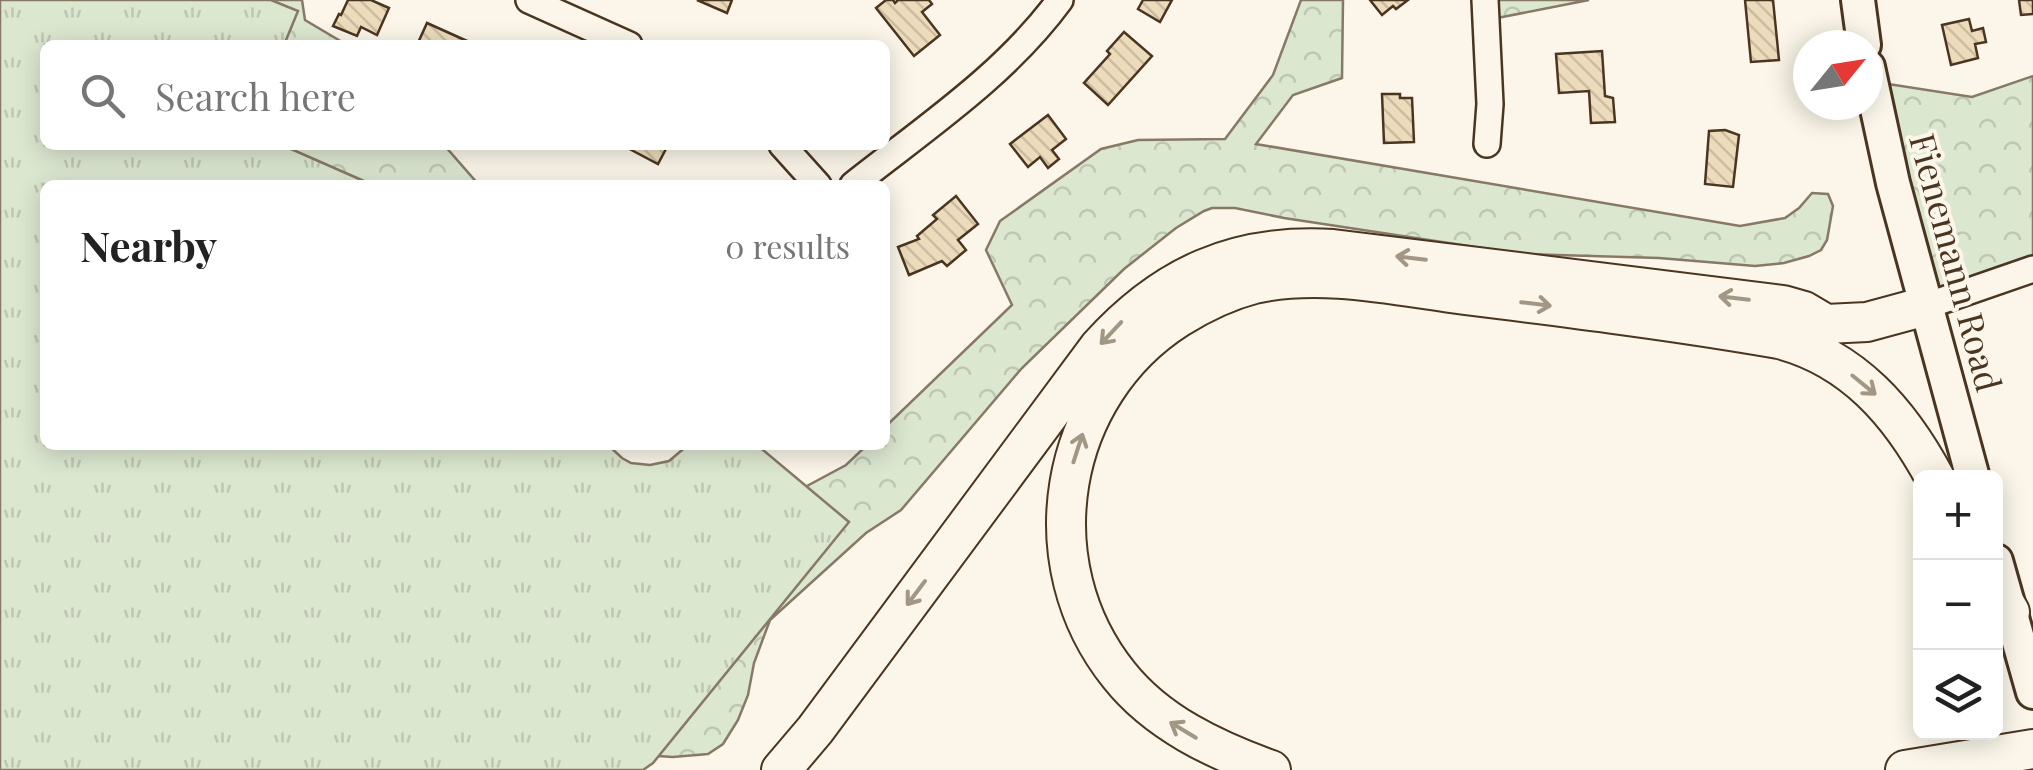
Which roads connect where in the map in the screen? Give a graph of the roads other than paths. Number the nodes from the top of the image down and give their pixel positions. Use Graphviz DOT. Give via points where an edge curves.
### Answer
graph roads {
  1 [pos="528,0"];
  2 [pos="1060,0"];
  3 [pos="1485,0"];
  4 [pos="1858,0"];
  5 [pos="1862,30"];
  6 [pos="618,40"];
  7 [pos="1879,120"];
  8 [pos="1487,144"];
  9 [pos="786,150"];
  10 [pos="814,180"];
  11 [pos="859,180"];
  12 [pos="2033,269"];
  13 [pos="1926,306"];
  14 [pos="1826,324"];
  15 [pos="1779,338"];
  16 [pos="1931,470"];
  17 [pos="1971,470"];
  18 [pos="2003,600"];
  19 [pos="2033,692"];
  20 [pos="2033,750"];
  21 [pos="781,770"];
  22 [pos="1271,770"];
  23 [pos="1905,770"];
  1 -- 6 [label="street"];
  2 -- 11 [label="street" via="990,76"];
  3 -- 8 [label="street"];
  4 -- 5 [label="main road"];
  7 -- 13 [label="main road, Fienemann Road"];
  9 -- 10 [label="street"];
  12 -- 13 [label="street"];
  13 -- 14 [label="highway" via="1867,322"];
  13 -- 17 [label="main road, Fienemann Road"];
  14 -- 15 [label="highway"];
  14 -- 21 [label="highway, one-way" via="1783,304 1334,249 1268,250 1204,268 1148,299 1099,347"];
  15 -- 16 [label="highway, one-way" via="1824,357 1873,392 1910,433"];
  22 -- 15 [label="highway, one-way" via="1185,732 1140,699 1104,655 1078,599 1065,519 1078,448 1109,383 1151,337 1231,291 1319,279"];
  18 -- 19 [label="main road"];
  20 -- 23 [label="highway"];
}
